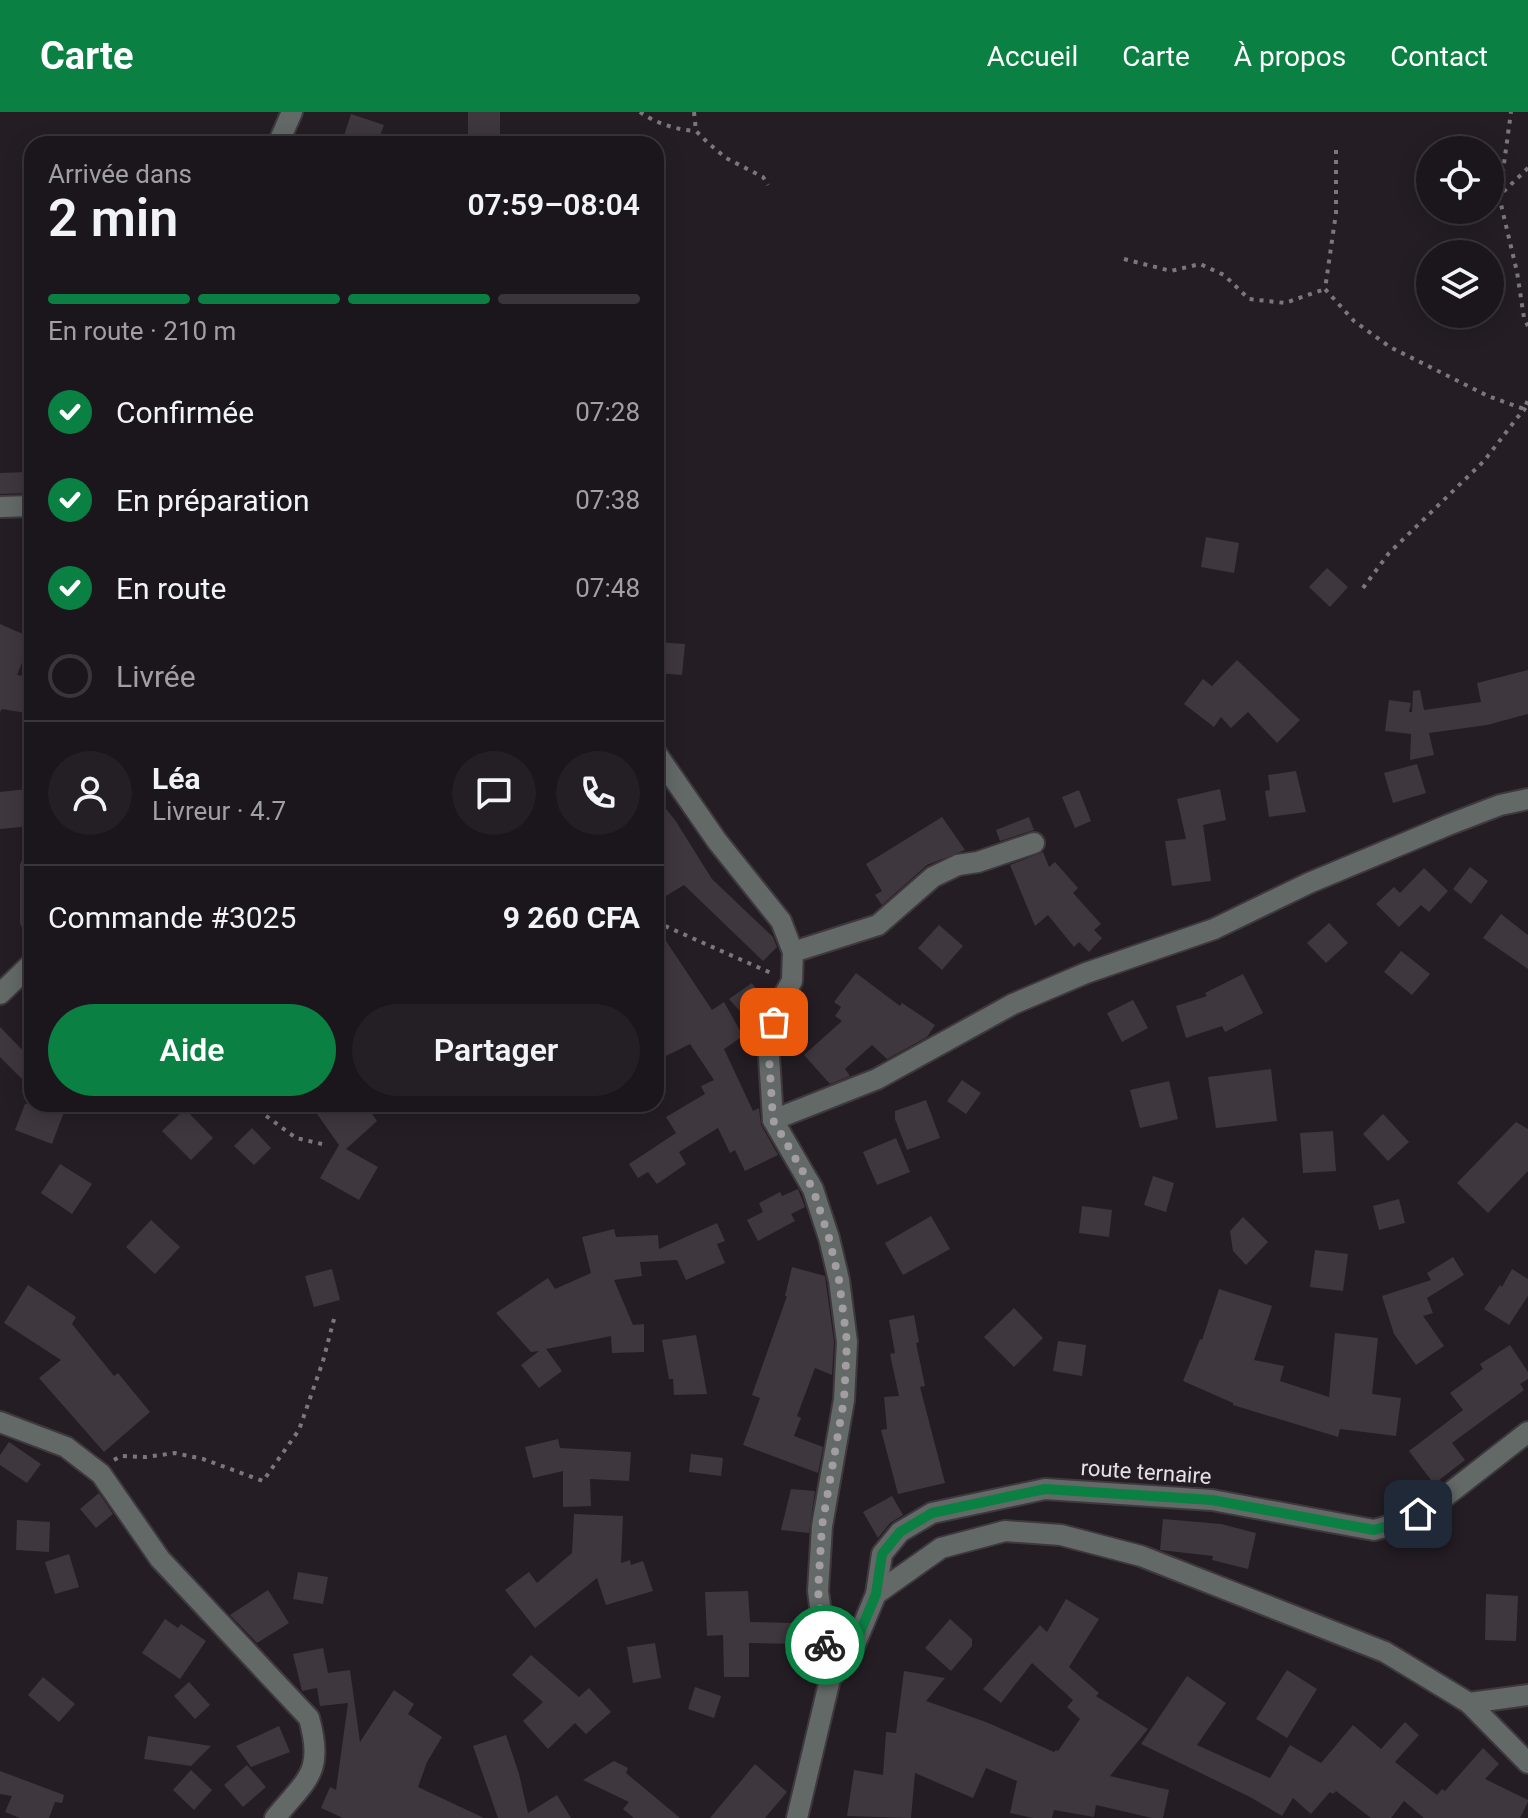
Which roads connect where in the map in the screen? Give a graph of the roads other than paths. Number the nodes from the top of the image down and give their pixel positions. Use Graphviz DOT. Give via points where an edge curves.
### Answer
graph roads {
  1 [pos="292,112"];
  2 [pos="282,136"];
  3 [pos="24,506"];
  4 [pos="0,507"];
  5 [pos="664,765"];
  6 [pos="1528,799"];
  7 [pos="1034,843"];
  8 [pos="793,952"];
  9 [pos="24,971"];
  10 [pos="0,994"];
  11 [pos="773,1120"];
  12 [pos="0,1422"];
  13 [pos="1528,1432"];
  14 [pos="876,1594"];
  15 [pos="830,1679"];
  16 [pos="1528,1695"];
  17 [pos="1469,1703"];
  18 [pos="1528,1763"];
  19 [pos="275,1818"];
  20 [pos="797,1818"];
  1 -- 2 [label="street"];
  3 -- 4 [label="street"];
  5 -- 8 [label="street" via="781,921"];
  6 -- 11 [label="street" via="1448,825 1214,929 1013,1004 877,1079"];
  7 -- 8 [label="street" via="958,865 933,877 878,925"];
  8 -- 11 [label="street" via="792,981 768,1040"];
  9 -- 10 [label="street"];
  11 -- 15 [label="street" via="813,1189 839,1280 847,1342 818,1591"];
  12 -- 19 [label="street" via="66,1447 101,1474 160,1559 309,1718 315,1766"];
  13 -- 14 [label="street, route ternaire" via="1433,1506 1374,1530 1212,1500 1045,1489 932,1513 900,1532 882,1554"];
  14 -- 15 [label="street, route ternaire" via="851,1654"];
  14 -- 17 [label="street" via="941,1548 1005,1531 1061,1535 1141,1556 1385,1652"];
  15 -- 20 [label="street"];
  16 -- 17 [label="street"];
  17 -- 18 [label="street"];
}
